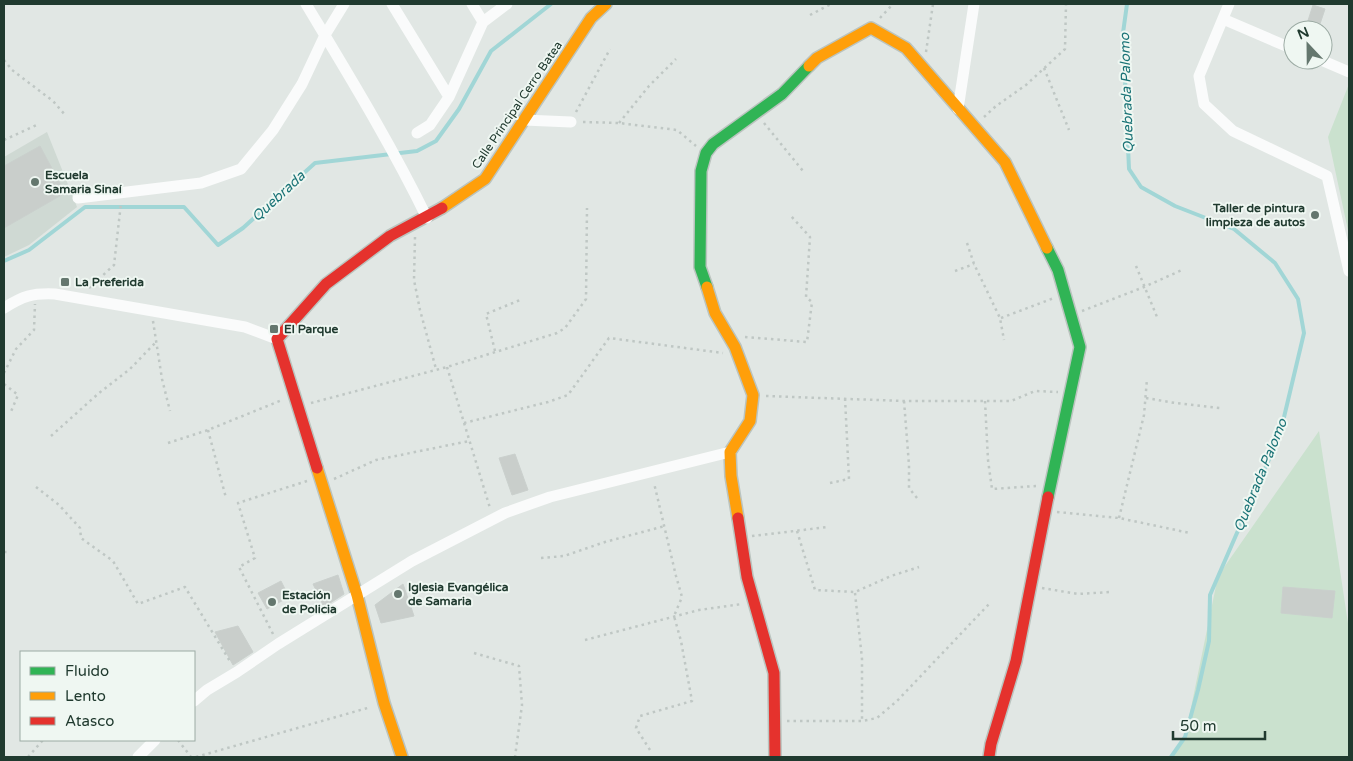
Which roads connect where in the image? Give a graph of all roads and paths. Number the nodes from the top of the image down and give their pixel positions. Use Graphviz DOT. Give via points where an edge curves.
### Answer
graph roads {
  1 [pos="306,4"];
  2 [pos="344,4"];
  3 [pos="392,4"];
  4 [pos="472,4"];
  5 [pos="507,4"];
  6 [pos="606,4"];
  7 [pos="831,4"];
  8 [pos="893,4"];
  9 [pos="933,4"];
  10 [pos="974,4"];
  11 [pos="1066,4"];
  12 [pos="1229,4"];
  13 [pos="810,15"];
  14 [pos="1222,19"];
  15 [pos="483,22"];
  16 [pos="871,28"];
  17 [pos="325,35"];
  18 [pos="1283,44"];
  19 [pos="610,49"];
  20 [pos="676,59"];
  21 [pos="4,60"];
  22 [pos="1333,65"];
  23 [pos="923,68"];
  24 [pos="1044,68"];
  25 [pos="1349,72"];
  26 [pos="449,97"];
  27 [pos="958,109"];
  28 [pos="756,114"];
  29 [pos="66,116"];
  30 [pos="524,120"];
  31 [pos="570,122"];
  32 [pos="619,123"];
  33 [pos="39,124"];
  34 [pos="974,127"];
  35 [pos="1069,130"];
  36 [pos="417,133"];
  37 [pos="4,140"];
  38 [pos="706,153"];
  39 [pos="803,171"];
  40 [pos="78,198"];
  41 [pos="121,203"];
  42 [pos="587,208"];
  43 [pos="791,216"];
  44 [pos="422,220"];
  45 [pos="967,243"];
  46 [pos="974,264"];
  47 [pos="1136,266"];
  48 [pos="1182,270"];
  49 [pos="955,271"];
  50 [pos="1349,272"];
  51 [pos="1144,287"];
  52 [pos="36,293"];
  53 [pos="1065,294"];
  54 [pos="79,298"];
  55 [pos="520,300"];
  56 [pos="4,308"];
  57 [pos="151,312"];
  58 [pos="1071,315"];
  59 [pos="1157,317"];
  60 [pos="1000,318"];
  61 [pos="728,336"];
  62 [pos="277,339"];
  63 [pos="1004,340"];
  64 [pos="156,342"];
  65 [pos="495,352"];
  66 [pos="737,355"];
  67 [pos="447,367"];
  68 [pos="436,369"];
  69 [pos="4,373"];
  70 [pos="1147,379"];
  71 [pos="4,384"];
  72 [pos="1069,393"];
  73 [pos="753,395"];
  74 [pos="844,398"];
  75 [pos="1146,398"];
  76 [pos="296,401"];
  77 [pos="904,401"];
  78 [pos="985,401"];
  79 [pos="1220,408"];
  80 [pos="170,410"];
  81 [pos="10,414"];
  82 [pos="464,423"];
  83 [pos="208,430"];
  84 [pos="51,436"];
  85 [pos="470,441"];
  86 [pos="168,443"];
  87 [pos="730,452"];
  88 [pos="652,472"];
  89 [pos="322,480"];
  90 [pos="830,483"];
  91 [pos="1050,485"];
  92 [pos="36,487"];
  93 [pos="226,498"];
  94 [pos="917,498"];
  95 [pos="1046,511"];
  96 [pos="494,518"];
  97 [pos="1119,518"];
  98 [pos="665,526"];
  99 [pos="828,527"];
  100 [pos="797,531"];
  101 [pos="1190,533"];
  102 [pos="741,537"];
  103 [pos="4,552"];
  104 [pos="9,552"];
  105 [pos="541,558"];
  106 [pos="919,567"];
  107 [pos="1031,587"];
  108 [pos="855,592"];
  109 [pos="1110,592"];
  110 [pos="357,595"];
  111 [pos="754,602"];
  112 [pos="989,604"];
  113 [pos="674,616"];
  114 [pos="585,640"];
  115 [pos="278,644"];
  116 [pos="474,653"];
  117 [pos="237,672"];
  118 [pos="195,700"];
  119 [pos="384,703"];
  120 [pos="775,720"];
  121 [pos="862,721"];
  122 [pos="42,741"];
  123 [pos="154,741"];
  124 [pos="179,741"];
  125 [pos="650,750"];
  126 [pos="28,757"];
  127 [pos="138,757"];
  128 [pos="191,757"];
  129 [pos="196,757"];
  130 [pos="402,757"];
  131 [pos="515,757"];
  132 [pos="775,757"];
  133 [pos="989,757"];
  1 -- 17 [label="street"];
  2 -- 17 [label="street"];
  3 -- 26 [label="street"];
  4 -- 15 [label="street"];
  5 -- 15 [label="street"];
  6 -- 30 [label="street, Calle Principal Cerro Batea" via="591,18"];
  7 -- 13 [label="path"];
  8 -- 16 [label="path"];
  9 -- 23 [label="path"];
  10 -- 27 [label="street"];
  11 -- 24 [label="path" via="1065,49"];
  12 -- 14 [label="street"];
  14 -- 18 [label="street"];
  14 -- 50 [label="street" via="1199,76 1204,104 1232,130 1326,176"];
  15 -- 26 [label="street"];
  16 -- 23 [label="street" via="906,48"];
  16 -- 28 [label="street" via="817,58 782,94"];
  17 -- 40 [label="street" via="302,84 273,130 241,169 201,183"];
  17 -- 44 [label="street" via="402,167"];
  19 -- 31 [label="path"];
  20 -- 32 [label="path"];
  21 -- 29 [label="path" via="12,70 53,100"];
  22 -- 25 [label="street"];
  23 -- 27 [label="street"];
  24 -- 34 [label="path"];
  24 -- 35 [label="path"];
  26 -- 36 [label="street" via="430,125"];
  27 -- 34 [label="street"];
  28 -- 38 [label="street" via="713,144"];
  28 -- 39 [label="path"];
  30 -- 31 [label="street"];
  30 -- 44 [label="street, Calle Principal Cerro Batea" via="485,179"];
  31 -- 32 [label="path"];
  32 -- 38 [label="path" via="677,130"];
  33 -- 37 [label="path"];
  34 -- 53 [label="street" via="1004,162 1058,270"];
  38 -- 61 [label="street" via="701,171 700,267"];
  41 -- 54 [label="path" via="114,265"];
  42 -- 65 [label="path" via="586,299 565,328 557,333"];
  43 -- 61 [label="path" via="810,237 806,296 812,302 807,342"];
  44 -- 62 [label="street, Calle Principal Cerro Batea" via="390,236 326,284"];
  44 -- 68 [label="path" via="414,280"];
  45 -- 46 [label="path"];
  46 -- 49 [label="path"];
  46 -- 60 [label="path"];
  47 -- 51 [label="path"];
  48 -- 51 [label="path"];
  51 -- 58 [label="path"];
  51 -- 59 [label="path"];
  52 -- 54 [label="street"];
  52 -- 56 [label="street"];
  52 -- 69 [label="path" via="34,330 16,349"];
  53 -- 58 [label="street"];
  53 -- 60 [label="path"];
  54 -- 57 [label="street"];
  55 -- 65 [label="path" via="486,314"];
  57 -- 62 [label="street" via="245,327"];
  57 -- 64 [label="path"];
  58 -- 72 [label="street" via="1080,347"];
  60 -- 63 [label="path"];
  61 -- 66 [label="street"];
  62 -- 76 [label="street"];
  64 -- 80 [label="path"];
  64 -- 84 [label="path" via="130,369"];
  65 -- 67 [label="path"];
  66 -- 73 [label="street"];
  66 -- 82 [label="path" via="609,338 568,395"];
  67 -- 68 [label="path"];
  67 -- 82 [label="path"];
  68 -- 76 [label="path" via="363,390"];
  70 -- 75 [label="path"];
  71 -- 81 [label="path" via="18,395"];
  72 -- 78 [label="path" via="1035,391 1011,401"];
  72 -- 91 [label="street"];
  73 -- 74 [label="path"];
  73 -- 87 [label="street" via="750,421"];
  74 -- 77 [label="path"];
  74 -- 90 [label="path" via="849,479"];
  75 -- 79 [label="path"];
  75 -- 97 [label="path"];
  76 -- 83 [label="path"];
  76 -- 89 [label="street"];
  77 -- 78 [label="path"];
  77 -- 94 [label="path" via="909,488"];
  78 -- 91 [label="path" via="992,489"];
  82 -- 85 [label="path"];
  83 -- 86 [label="path"];
  83 -- 93 [label="path"];
  85 -- 89 [label="path" via="376,460"];
  85 -- 96 [label="path"];
  87 -- 88 [label="street"];
  87 -- 102 [label="street"];
  88 -- 96 [label="street" via="550,497"];
  88 -- 98 [label="path"];
  89 -- 110 [label="street"];
  89 -- 115 [label="path" via="238,503 255,558 239,567"];
  91 -- 95 [label="street"];
  92 -- 117 [label="path" via="59,505 80,528 81,538 113,561 138,604 185,587"];
  95 -- 97 [label="path"];
  95 -- 107 [label="street"];
  96 -- 110 [label="street" via="412,561"];
  97 -- 101 [label="path"];
  98 -- 105 [label="path" via="564,556"];
  98 -- 113 [label="path" via="682,597"];
  99 -- 100 [label="path"];
  100 -- 102 [label="path"];
  100 -- 108 [label="path" via="815,590"];
  102 -- 111 [label="street"];
  103 -- 104 [label="path"];
  106 -- 108 [label="path"];
  107 -- 109 [label="path" via="1078,594"];
  107 -- 133 [label="street" via="1016,661"];
  108 -- 121 [label="path" via="862,659"];
  110 -- 115 [label="street"];
  110 -- 119 [label="street"];
  111 -- 113 [label="path"];
  111 -- 120 [label="street" via="774,673"];
  112 -- 121 [label="path" via="898,700 877,718"];
  113 -- 114 [label="path"];
  113 -- 125 [label="path" via="692,701 640,716 636,728"];
  115 -- 117 [label="street"];
  116 -- 131 [label="path" via="519,666 522,705"];
  117 -- 118 [label="street"];
  119 -- 129 [label="path"];
  119 -- 130 [label="street"];
  120 -- 121 [label="path"];
  120 -- 132 [label="street"];
  122 -- 126 [label="path"];
  123 -- 127 [label="street"];
  124 -- 128 [label="path"];
}
